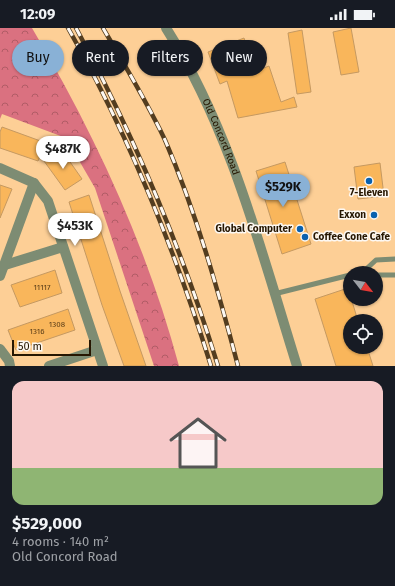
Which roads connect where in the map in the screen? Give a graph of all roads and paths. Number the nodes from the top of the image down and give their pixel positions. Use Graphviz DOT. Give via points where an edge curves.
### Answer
graph roads {
  1 [pos="166,28"];
  2 [pos="0,168"];
  3 [pos="34,183"];
  4 [pos="63,246"];
  5 [pos="395,259"];
  6 [pos="5,265"];
  7 [pos="370,266"];
  8 [pos="383,275"];
  9 [pos="395,275"];
  10 [pos="0,276"];
  11 [pos="343,277"];
  12 [pos="274,294"];
  13 [pos="0,349"];
  14 [pos="97,350"];
  15 [pos="10,366"];
  16 [pos="49,366"];
  17 [pos="103,366"];
  18 [pos="297,366"];
  1 -- 12 [label="street, Old Concord Road" via="195,77 225,148"];
  2 -- 3 [label="street"];
  3 -- 4 [label="street" via="48,201"];
  3 -- 6 [label="street"];
  4 -- 6 [label="street"];
  4 -- 14 [label="street"];
  5 -- 7 [label="lane" via="376,260"];
  6 -- 10 [label="street"];
  8 -- 9 [label="lane"];
  11 -- 12 [label="lane"];
  12 -- 18 [label="street, Old Concord Road"];
  13 -- 15 [label="street"];
  14 -- 16 [label="street"];
  14 -- 17 [label="street"];
}
